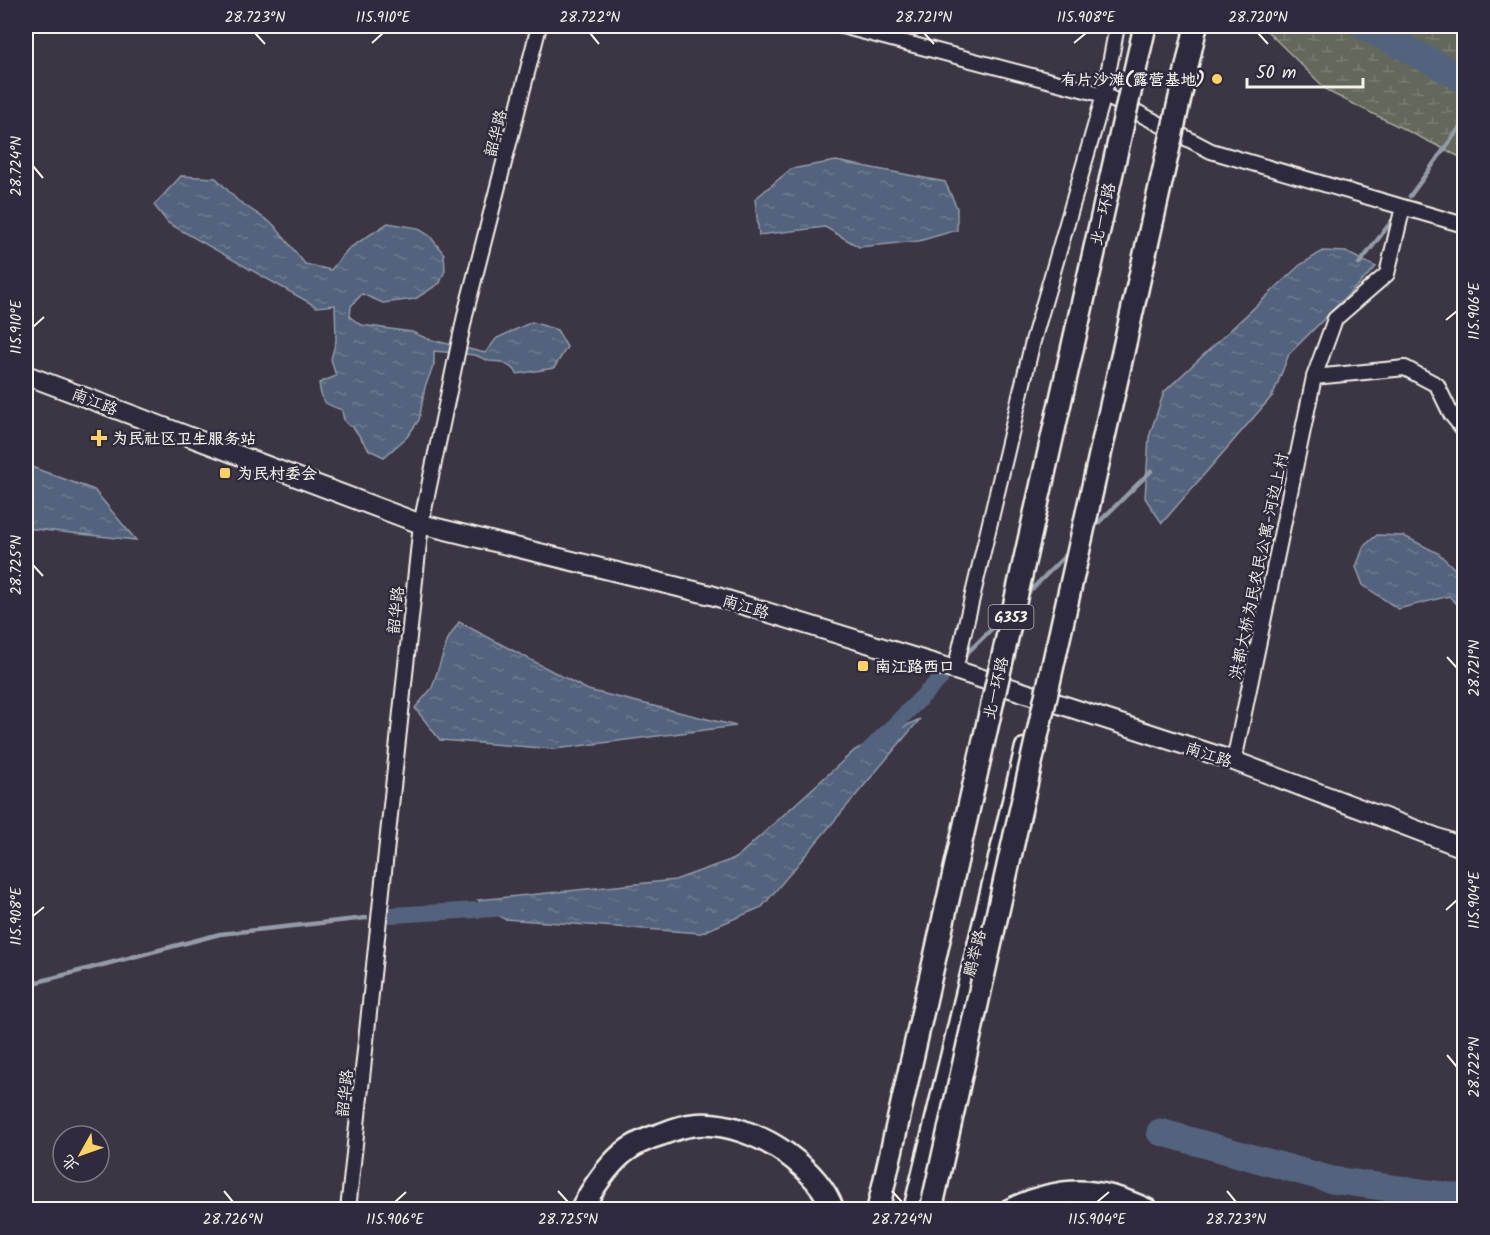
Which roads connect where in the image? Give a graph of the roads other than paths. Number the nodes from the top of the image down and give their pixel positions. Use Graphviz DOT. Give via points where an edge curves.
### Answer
graph roads {
  1 [pos="539,26"];
  2 [pos="842,26"];
  3 [pos="1117,26"];
  4 [pos="1145,26"];
  5 [pos="1196,26"];
  6 [pos="1104,95"];
  7 [pos="1401,215"];
  8 [pos="1464,225"];
  9 [pos="26,375"];
  10 [pos="1314,377"];
  11 [pos="1464,430"];
  12 [pos="421,524"];
  13 [pos="955,670"];
  14 [pos="1036,697"];
  15 [pos="1234,761"];
  16 [pos="1464,848"];
  17 [pos="348,1209"];
  18 [pos="581,1209"];
  19 [pos="833,1209"];
  20 [pos="878,1209"];
  21 [pos="912,1209"];
  22 [pos="931,1209"];
  23 [pos="1010,1209"];
  24 [pos="1147,1209"];
  1 -- 12 [label="street, 韶华路" via="466,310"];
  2 -- 6 [label="street"];
  3 -- 6 [label="street"];
  4 -- 20 [label="highway, 北一环路 / G353, bridge"];
  5 -- 22 [label="highway, bridge"];
  6 -- 8 [label="street" via="1211,151"];
  6 -- 13 [label="street" via="1033,341"];
  7 -- 10 [label="street, 洪都大桥为民农民公寓-河边上村" via="1387,274 1335,319"];
  9 -- 12 [label="main road, 南江路"];
  10 -- 11 [label="street" via="1405,368 1437,385"];
  10 -- 15 [label="street, 洪都大桥为民农民公寓-河边上村"];
  12 -- 13 [label="main road, 南江路" via="711,594"];
  12 -- 17 [label="street, 韶华路"];
  13 -- 14 [label="main road, 南江路"];
  14 -- 15 [label="main road, 南江路"];
  14 -- 21 [label="street, 鹏举路"];
  15 -- 16 [label="main road, 南江路"];
  18 -- 19 [label="highway" via="596,1182 622,1153 648,1138 693,1125 748,1133 774,1145 805,1167"];
  23 -- 24 [label="highway" via="1051,1195 1087,1191"];
}
